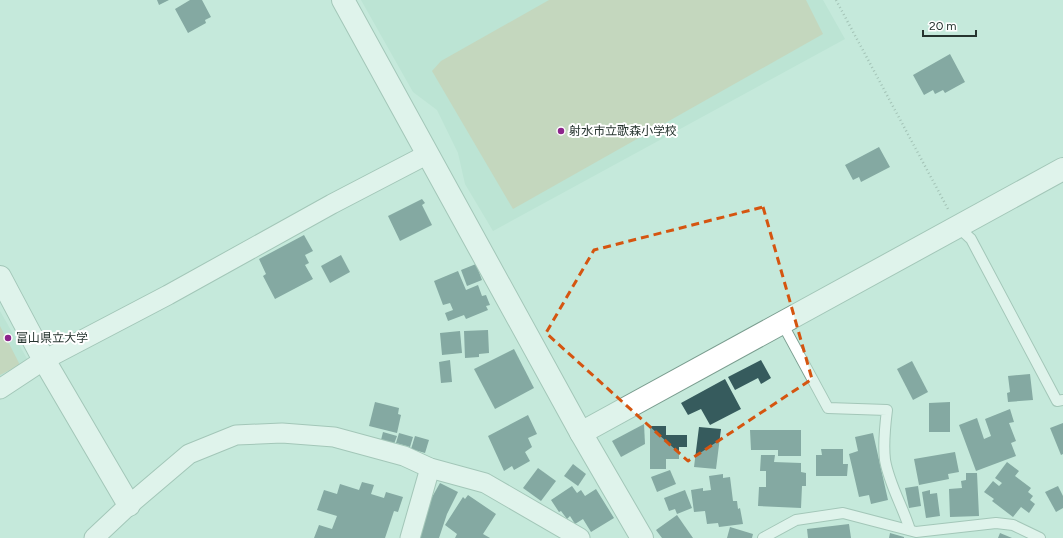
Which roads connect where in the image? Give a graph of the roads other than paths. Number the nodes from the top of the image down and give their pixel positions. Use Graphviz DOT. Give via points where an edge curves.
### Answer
graph roads {
  1 [pos="343,0"];
  2 [pos="428,154"];
  3 [pos="1063,169"];
  4 [pos="957,226"];
  5 [pos="0,277"];
  6 [pos="782,323"];
  7 [pos="44,360"];
  8 [pos="0,388"];
  9 [pos="1063,400"];
  10 [pos="582,434"];
  11 [pos="430,468"];
  12 [pos="129,506"];
  13 [pos="910,530"];
  14 [pos="94,538"];
  15 [pos="410,538"];
  16 [pos="580,538"];
  17 [pos="642,538"];
  18 [pos="763,538"];
  19 [pos="1040,538"];
  1 -- 2 [label="street"];
  2 -- 7 [label="street"];
  2 -- 10 [label="street"];
  3 -- 4 [label="street"];
  4 -- 6 [label="street"];
  4 -- 9 [label="lane" via="971,239 1057,401"];
  5 -- 7 [label="street"];
  6 -- 10 [label="street"];
  6 -- 13 [label="lane" via="828,408 887,410 885,460"];
  7 -- 8 [label="street"];
  7 -- 12 [label="street"];
  10 -- 17 [label="street"];
  11 -- 12 [label="street" via="404,456 334,437 282,433 236,435 189,454"];
  11 -- 15 [label="street"];
  11 -- 16 [label="street" via="485,483"];
  12 -- 14 [label="street"];
  13 -- 18 [label="lane" via="843,513 796,520"];
  13 -- 19 [label="lane" via="916,532 996,523 1013,525"];
}
